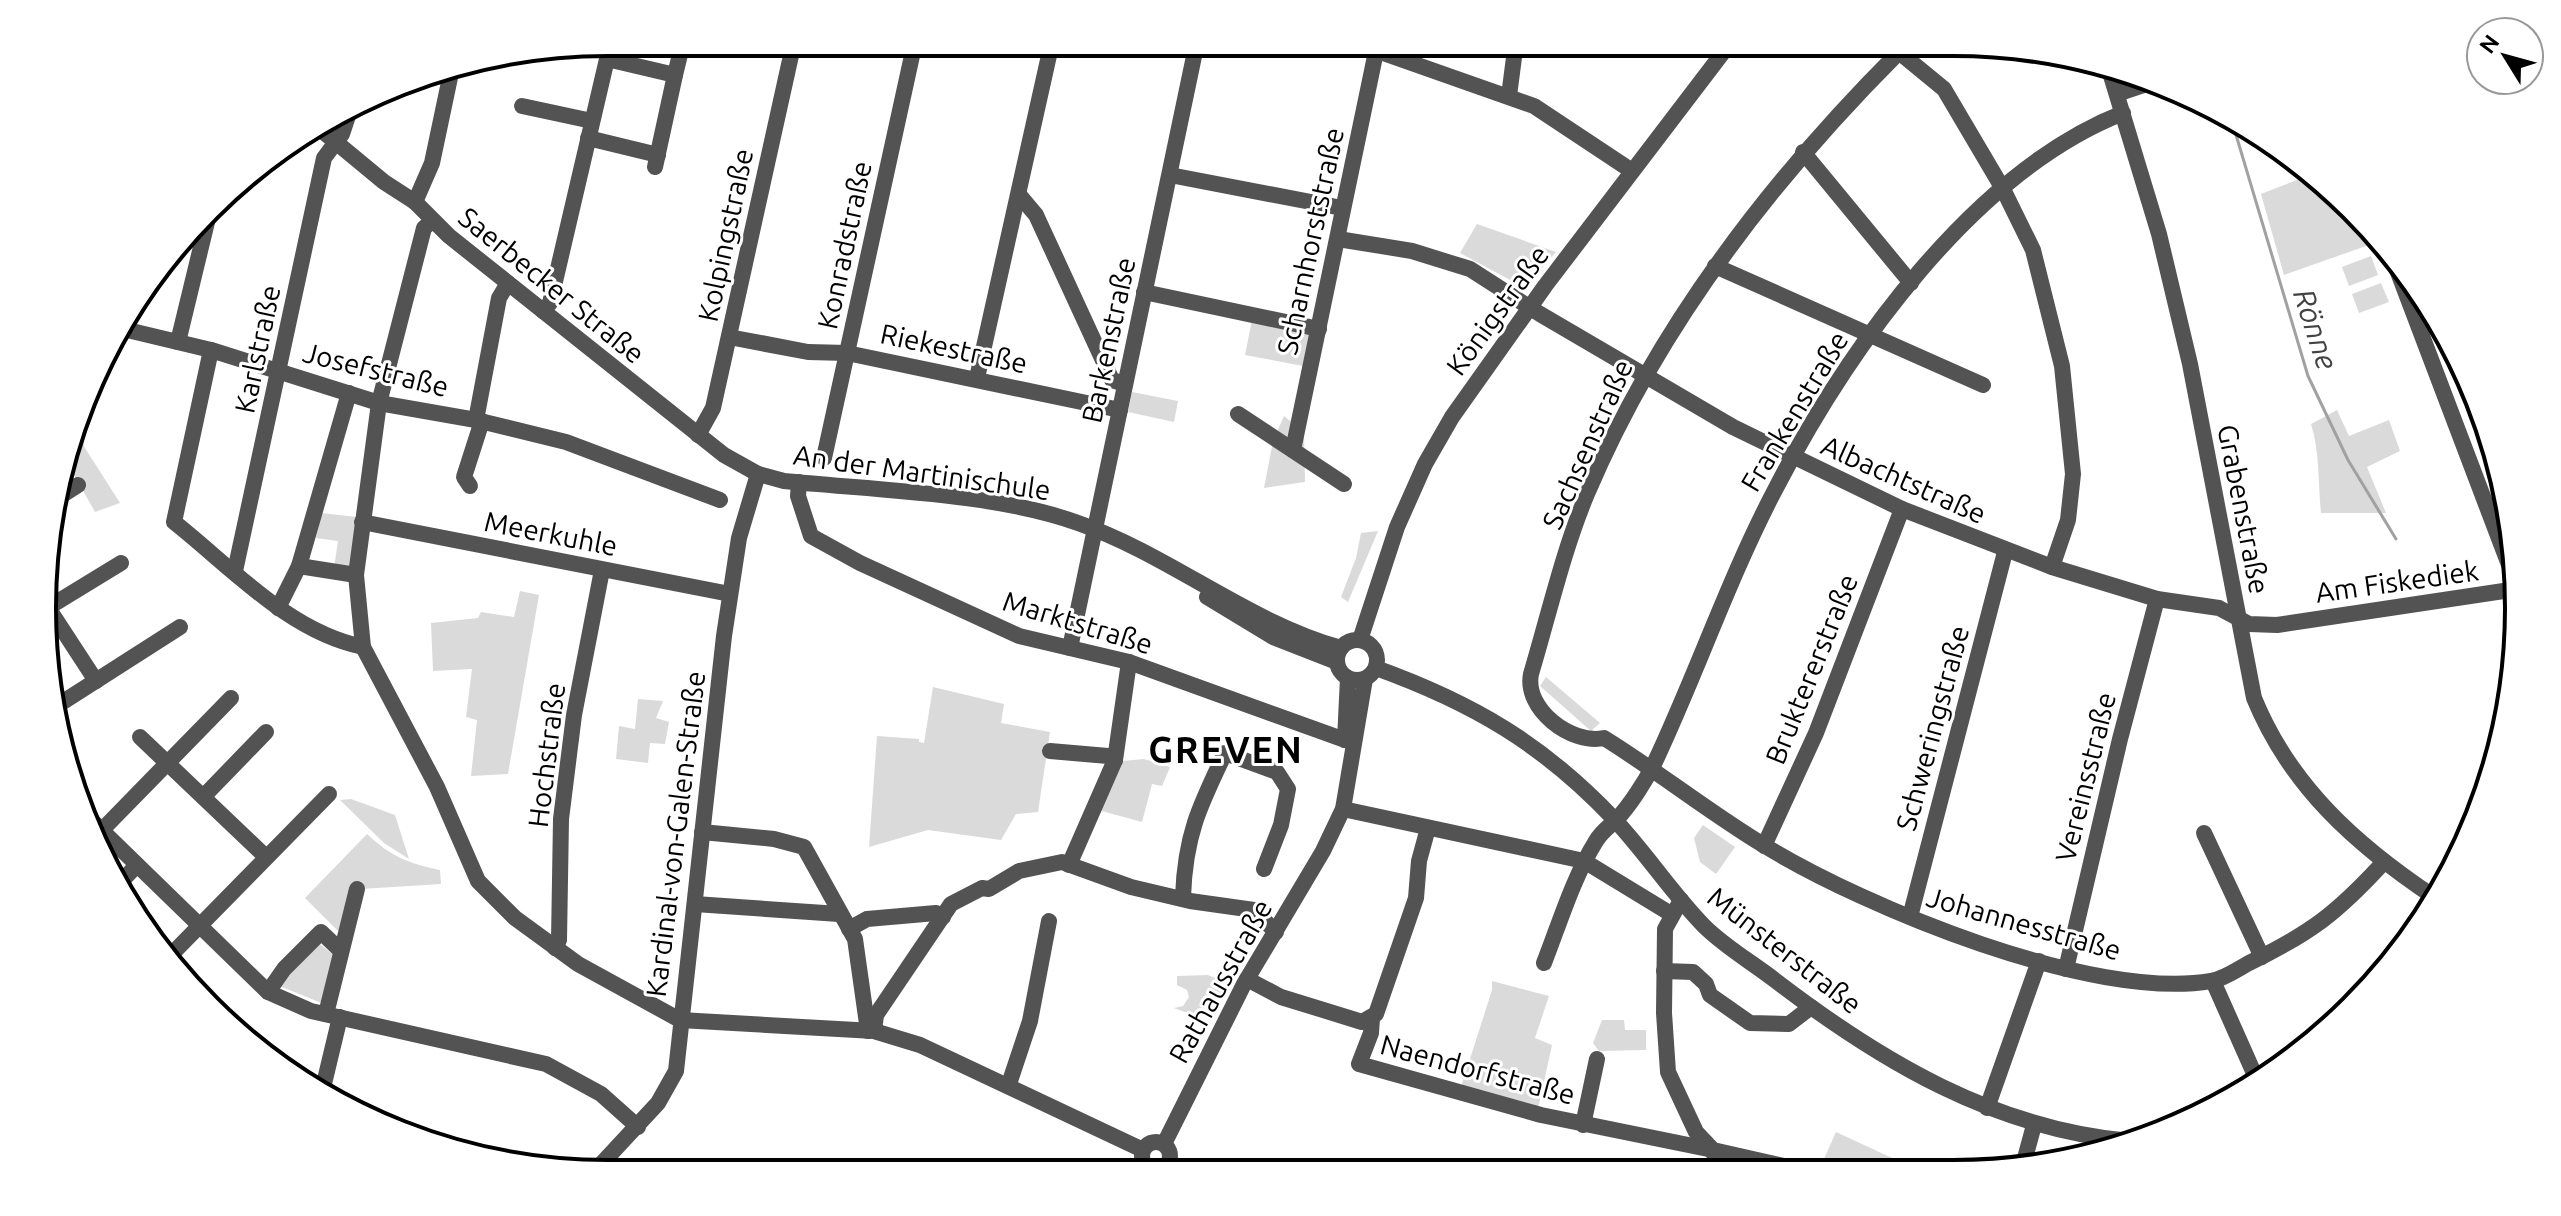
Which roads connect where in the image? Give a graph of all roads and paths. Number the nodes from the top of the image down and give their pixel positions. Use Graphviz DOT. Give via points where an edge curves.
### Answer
graph roads {
  1 [pos="680,56"];
  2 [pos="791,56"];
  3 [pos="912,56"];
  4 [pos="1049,56"];
  5 [pos="1194,56"];
  6 [pos="1376,56"];
  7 [pos="1406,56"];
  8 [pos="1514,56"];
  9 [pos="1720,56"];
  10 [pos="1895,56"];
  11 [pos="1904,56"];
  12 [pos="675,75"];
  13 [pos="449,80"];
  14 [pos="2112,80"];
  15 [pos="2137,87"];
  16 [pos="2117,94"];
  17 [pos="1509,96"];
  18 [pos="522,106"];
  19 [pos="2123,113"];
  20 [pos="592,121"];
  21 [pos="344,123"];
  22 [pos="326,134"];
  23 [pos="588,138"];
  24 [pos="336,142"];
  25 [pos="1803,152"];
  26 [pos="1632,171"];
  27 [pos="1170,175"];
  28 [pos="2003,189"];
  29 [pos="1020,196"];
  30 [pos="415,202"];
  31 [pos="1342,208"];
  32 [pos="432,221"];
  33 [pos="205,232"];
  34 [pos="1338,239"];
  35 [pos="1715,266"];
  36 [pos="508,283"];
  37 [pos="1911,283"];
  38 [pos="1144,292"];
  39 [pos="2405,292"];
  40 [pos="1530,308"];
  41 [pos="543,311"];
  42 [pos="1319,329"];
  43 [pos="131,331"];
  44 [pos="1871,335"];
  45 [pos="729,337"];
  46 [pos="178,342"];
  47 [pos="211,350"];
  48 [pos="847,353"];
  49 [pos="279,371"];
  50 [pos="1643,376"];
  51 [pos="977,378"];
  52 [pos="1125,384"];
  53 [pos="1983,385"];
  54 [pos="349,393"];
  55 [pos="379,403"];
  56 [pos="1120,410"];
  57 [pos="1238,414"];
  58 [pos="479,421"];
  59 [pos="698,435"];
  60 [pos="1293,450"];
  61 [pos="824,458"];
  62 [pos="1792,458"];
  63 [pos="758,474"];
  64 [pos="799,482"];
  65 [pos="1344,484"];
  66 [pos="78,485"];
  67 [pos="470,486"];
  68 [pos="69,491"];
  69 [pos="720,500"];
  70 [pos="1902,509"];
  71 [pos="362,522"];
  72 [pos="1095,529"];
  73 [pos="2501,545"];
  74 [pos="2005,552"];
  75 [pos="121,563"];
  76 [pos="299,566"];
  77 [pos="2052,567"];
  78 [pos="602,570"];
  79 [pos="235,571"];
  80 [pos="356,575"];
  81 [pos="2504,589"];
  82 [pos="730,594"];
  83 [pos="2157,599"];
  84 [pos="56,604"];
  85 [pos="278,608"];
  86 [pos="56,619"];
  87 [pos="2238,619"];
  88 [pos="180,627"];
  89 [pos="1360,640"];
  90 [pos="363,647"];
  91 [pos="1070,648"];
  92 [pos="1339,655"];
  93 [pos="1129,662"];
  94 [pos="1363,675"];
  95 [pos="96,681"];
  96 [pos="231,698"];
  97 [pos="64,701"];
  98 [pos="266,732"];
  99 [pos="140,737"];
  100 [pos="1345,740"];
  101 [pos="1050,751"];
  102 [pos="1115,760"];
  103 [pos="168,764"];
  104 [pos="1652,768"];
  105 [pos="329,794"];
  106 [pos="204,796"];
  107 [pos="1340,809"];
  108 [pos="1616,821"];
  109 [pos="1428,828"];
  110 [pos="102,830"];
  111 [pos="104,832"];
  112 [pos="702,832"];
  113 [pos="2204,833"];
  114 [pos="1764,846"];
  115 [pos="266,857"];
  116 [pos="1584,861"];
  117 [pos="2383,863"];
  118 [pos="137,865"];
  119 [pos="1069,865"];
  120 [pos="1264,869"];
  121 [pos="126,877"];
  122 [pos="357,889"];
  123 [pos="2426,892"];
  124 [pos="1183,897"];
  125 [pos="695,904"];
  126 [pos="837,908"];
  127 [pos="1673,909"];
  128 [pos="943,917"];
  129 [pos="1910,917"];
  130 [pos="1049,921"];
  131 [pos="199,925"];
  132 [pos="849,929"];
  133 [pos="1276,932"];
  134 [pos="555,948"];
  135 [pos="175,950"];
  136 [pos="341,951"];
  137 [pos="2262,957"];
  138 [pos="2039,961"];
  139 [pos="1544,963"];
  140 [pos="2066,969"];
  141 [pos="1664,971"];
  142 [pos="1247,979"];
  143 [pos="2213,981"];
  144 [pos="268,992"];
  145 [pos="1811,1007"];
  146 [pos="333,1015"];
  147 [pos="1372,1018"];
  148 [pos="680,1020"];
  149 [pos="871,1031"];
  150 [pos="1597,1059"];
  151 [pos="2253,1071"];
  152 [pos="324,1081"];
  153 [pos="1009,1084"];
  154 [pos="1987,1108"];
  155 [pos="1583,1125"];
  156 [pos="2034,1125"];
  157 [pos="638,1127"];
  158 [pos="2103,1139"];
  159 [pos="1164,1144"];
  160 [pos="1143,1150"];
  161 [pos="1713,1150"];
  162 [pos="2026,1155"];
  163 [pos="605,1160"];
  164 [pos="1143,1160"];
  165 [pos="1169,1160"];
  166 [pos="1716,1160"];
  167 [pos="1757,1160"];
  1 -- 12 [label="street"];
  2 -- 45 [label="street, Kolpingstraße"];
  3 -- 48 [label="street, Konradstraße"];
  4 -- 29 [label="street"];
  5 -- 27 [label="street, Barkenstraße"];
  6 -- 31 [label="street, Scharnhorststraße"];
  7 -- 17 [label="street"];
  8 -- 17 [label="street"];
  9 -- 26 [label="street, Königstraße"];
  10 -- 25 [label="street, Sachsenstraße"];
  11 -- 28 [label="street, Sachsenstraße" via="1944,89"];
  12 -- 20 [label="street" via="607,59"];
  12 -- 23 [label="street" via="656,161"];
  13 -- 30 [label="street" via="429,171"];
  14 -- 16 [label="street, Grabenstraße"];
  15 -- 16 [label="street"];
  16 -- 19 [label="street, Grabenstraße"];
  17 -- 26 [label="street" via="1566,124"];
  18 -- 20 [label="street"];
  19 -- 28 [label="street, Frankenstraße" via="2049,152"];
  19 -- 87 [label="street, Grabenstraße" via="2190,364"];
  20 -- 23 [label="street"];
  21 -- 24 [label="street, Karlstraße"];
  22 -- 24 [label="street, Saerbecker Straße"];
  23 -- 41 [label="street" via="550,303"];
  24 -- 30 [label="street, Saerbecker Straße"];
  24 -- 49 [label="street, Karlstraße" via="324,158"];
  25 -- 35 [label="street, Sachsenstraße"];
  25 -- 37 [label="street"];
  26 -- 40 [label="street, Königstraße"];
  27 -- 31 [label="street"];
  27 -- 38 [label="street, Barkenstraße"];
  28 -- 37 [label="street, Frankenstraße"];
  28 -- 77 [label="street" via="2033,250 2062,366 2073,474 2068,520"];
  29 -- 51 [label="street"];
  29 -- 52 [label="street" via="1036,215 1112,380"];
  30 -- 32 [label="street, Saerbecker Straße"];
  31 -- 34 [label="street, Scharnhorststraße"];
  32 -- 36 [label="street, Saerbecker Straße"];
  32 -- 55 [label="street" via="424,228"];
  33 -- 46 [label="street"];
  34 -- 40 [label="street, Albachtstraße" via="1412,251 1470,269"];
  34 -- 42 [label="street, Scharnhorststraße"];
  35 -- 44 [label="street"];
  35 -- 50 [label="street, Sachsenstraße"];
  36 -- 41 [label="street, Saerbecker Straße"];
  36 -- 58 [label="street" via="499,298"];
  37 -- 44 [label="street, Frankenstraße"];
  38 -- 42 [label="street"];
  38 -- 52 [label="street, Barkenstraße"];
  39 -- 73 [label="street"];
  40 -- 50 [label="street, Albachtstraße"];
  40 -- 89 [label="street, Königstraße" via="1425,464 1397,527"];
  41 -- 59 [label="street, Saerbecker Straße"];
  42 -- 60 [label="street, Scharnhorststraße"];
  43 -- 46 [label="street, Josefstraße"];
  44 -- 53 [label="street"];
  44 -- 62 [label="street, Frankenstraße"];
  45 -- 48 [label="street, Riekestraße" via="808,352"];
  45 -- 59 [label="street, Kolpingstraße" via="713,408"];
  46 -- 47 [label="street, Josefstraße"];
  47 -- 49 [label="street, Josefstraße"];
  47 -- 79 [label="street" via="174,522"];
  48 -- 51 [label="street, Riekestraße"];
  48 -- 61 [label="street, Konradstraße"];
  49 -- 54 [label="street, Josefstraße"];
  49 -- 79 [label="street, Karlstraße"];
  50 -- 62 [label="street, Albachtstraße"];
  50 -- 104 [label="street, Sachsenstraße" via="1585,498 1530,692 1540,710 1575,736 1589,742 1604,738"];
  51 -- 56 [label="street, Riekestraße"];
  52 -- 56 [label="street, Barkenstraße"];
  54 -- 55 [label="street, Josefstraße"];
  54 -- 76 [label="street"];
  55 -- 58 [label="street, Josefstraße"];
  55 -- 71 [label="street"];
  56 -- 72 [label="street, Barkenstraße"];
  57 -- 60 [label="street"];
  58 -- 67 [label="street" via="464,477"];
  58 -- 69 [label="street, Josefstraße" via="566,442"];
  59 -- 63 [label="street, Saerbecker Straße"];
  60 -- 65 [label="street"];
  62 -- 70 [label="street, Albachtstraße"];
  62 -- 104 [label="street, Frankenstraße"];
  63 -- 64 [label="street, An der Martinischule"];
  63 -- 82 [label="street, Kardinal-von-Galen-Straße"];
  64 -- 72 [label="street, An der Martinischule" via="1024,509"];
  64 -- 91 [label="street, Marktstraße" via="798,496 811,536 984,621"];
  66 -- 68 [label="street"];
  70 -- 74 [label="street, Albachtstraße"];
  70 -- 114 [label="street, Bruktererstraße" via="1816,733"];
  71 -- 78 [label="street, Meerkuhle"];
  71 -- 80 [label="street"];
  72 -- 91 [label="street, Barkenstraße"];
  72 -- 92 [label="street, An der Martinischule" via="1165,565 1273,637"];
  74 -- 77 [label="street, Albachtstraße"];
  74 -- 129 [label="street, Schweringstraße"];
  75 -- 84 [label="street"];
  76 -- 80 [label="street"];
  76 -- 85 [label="street"];
  77 -- 83 [label="street, Albachtstraße"];
  78 -- 82 [label="street, Meerkuhle"];
  78 -- 134 [label="street, Hochstraße" via="574,715 561,819"];
  79 -- 85 [label="street"];
  80 -- 90 [label="street"];
  81 -- 87 [label="street, Am Fiskediek" via="2277,625"];
  82 -- 112 [label="street, Kardinal-von-Galen-Straße"];
  83 -- 87 [label="street, Albachtstraße" via="2219,608"];
  83 -- 140 [label="street, Vereinsstraße"];
  85 -- 90 [label="street" via="338,642"];
  86 -- 95 [label="street"];
  87 -- 117 [label="street, Grabenstraße" via="2254,698 2268,731 2320,805"];
  88 -- 95 [label="street"];
  89 -- 92 [label="street"];
  89 -- 94 [label="street" via="1375,650"];
  90 -- 134 [label="street" via="437,787 478,881"];
  91 -- 93 [label="street, Marktstraße"];
  92 -- 94 [label="street"];
  93 -- 100 [label="street, Marktstraße"];
  93 -- 102 [label="street"];
  94 -- 100 [label="street"];
  94 -- 107 [label="street"];
  94 -- 108 [label="street, Münsterstraße" via="1457,699 1494,720 1532,746"];
  95 -- 97 [label="street"];
  96 -- 103 [label="street"];
  98 -- 106 [label="street"];
  99 -- 103 [label="street"];
  100 -- 107 [label="street"];
  101 -- 102 [label="street"];
  102 -- 119 [label="street"];
  103 -- 106 [label="street"];
  103 -- 110 [label="street"];
  104 -- 108 [label="street, Frankenstraße"];
  104 -- 114 [label="street, Johannesstraße"];
  105 -- 115 [label="street"];
  106 -- 115 [label="street"];
  107 -- 109 [label="street"];
  107 -- 133 [label="street, Rathausstraße"];
  108 -- 116 [label="street, Frankenstraße" via="1605,828"];
  108 -- 127 [label="street, Münsterstraße"];
  109 -- 116 [label="street"];
  109 -- 147 [label="street" via="1416,898"];
  111 -- 118 [label="street"];
  112 -- 125 [label="street, Kardinal-von-Galen-Straße"];
  112 -- 126 [label="street" via="804,847"];
  113 -- 137 [label="street"];
  114 -- 129 [label="street, Johannesstraße" via="1837,886"];
  115 -- 131 [label="street"];
  116 -- 127 [label="street"];
  116 -- 139 [label="street, Frankenstraße"];
  117 -- 123 [label="street, Grabenstraße"];
  117 -- 137 [label="street, Johannesstraße" via="2346,905 2299,939"];
  118 -- 121 [label="street"];
  118 -- 131 [label="street"];
  119 -- 124 [label="street" via="1131,887"];
  119 -- 128 [label="street" via="1047,863 1019,871 951,904"];
  120 -- 124 [label="street" via="1288,789 1277,772 1225,753 1191,827"];
  122 -- 136 [label="street"];
  124 -- 133 [label="street" via="1254,910"];
  125 -- 126 [label="street"];
  125 -- 148 [label="street, Kardinal-von-Galen-Straße"];
  126 -- 132 [label="street"];
  127 -- 141 [label="street" via="1665,929"];
  127 -- 145 [label="street, Münsterstraße"];
  128 -- 132 [label="street" via="936,913 867,919"];
  128 -- 149 [label="street" via="876,1015"];
  129 -- 138 [label="street, Johannesstraße"];
  130 -- 153 [label="street" via="1030,1021"];
  131 -- 135 [label="street"];
  131 -- 144 [label="street"];
  132 -- 149 [label="street"];
  133 -- 142 [label="street, Rathausstraße"];
  134 -- 148 [label="street"];
  136 -- 144 [label="street" via="321,932"];
  136 -- 146 [label="street"];
  137 -- 143 [label="street, Johannesstraße"];
  138 -- 140 [label="street, Johannesstraße"];
  138 -- 154 [label="street"];
  140 -- 143 [label="street, Johannesstraße" via="2112,979"];
  141 -- 145 [label="street" via="1693,972 1710,995 1750,1023 1789,1024"];
  141 -- 161 [label="street" via="1668,1072 1696,1132"];
  142 -- 147 [label="street" via="1281,997 1329,1012 1362,1022"];
  142 -- 159 [label="street, Rathausstraße"];
  143 -- 151 [label="street"];
  144 -- 146 [label="street"];
  145 -- 154 [label="street, Münsterstraße" via="1898,1065"];
  146 -- 152 [label="street"];
  146 -- 157 [label="street" via="546,1064 601,1094"];
  147 -- 155 [label="street, Naendorfstraße" via="1359,1064"];
  148 -- 149 [label="street"];
  148 -- 157 [label="street, Kardinal-von-Galen-Straße" via="676,1071"];
  149 -- 153 [label="street" via="920,1045"];
  150 -- 155 [label="street, Naendorfstraße"];
  153 -- 160 [label="street"];
  154 -- 156 [label="street, Münsterstraße"];
  155 -- 161 [label="street, Naendorfstraße"];
  156 -- 158 [label="street, Münsterstraße"];
  156 -- 162 [label="street"];
  157 -- 163 [label="street, Kardinal-von-Galen-Straße"];
  159 -- 160 [label="street" via="1153,1142"];
  159 -- 165 [label="street"];
  160 -- 164 [label="street"];
  161 -- 166 [label="street"];
  161 -- 167 [label="street, Naendorfstraße"];
}
